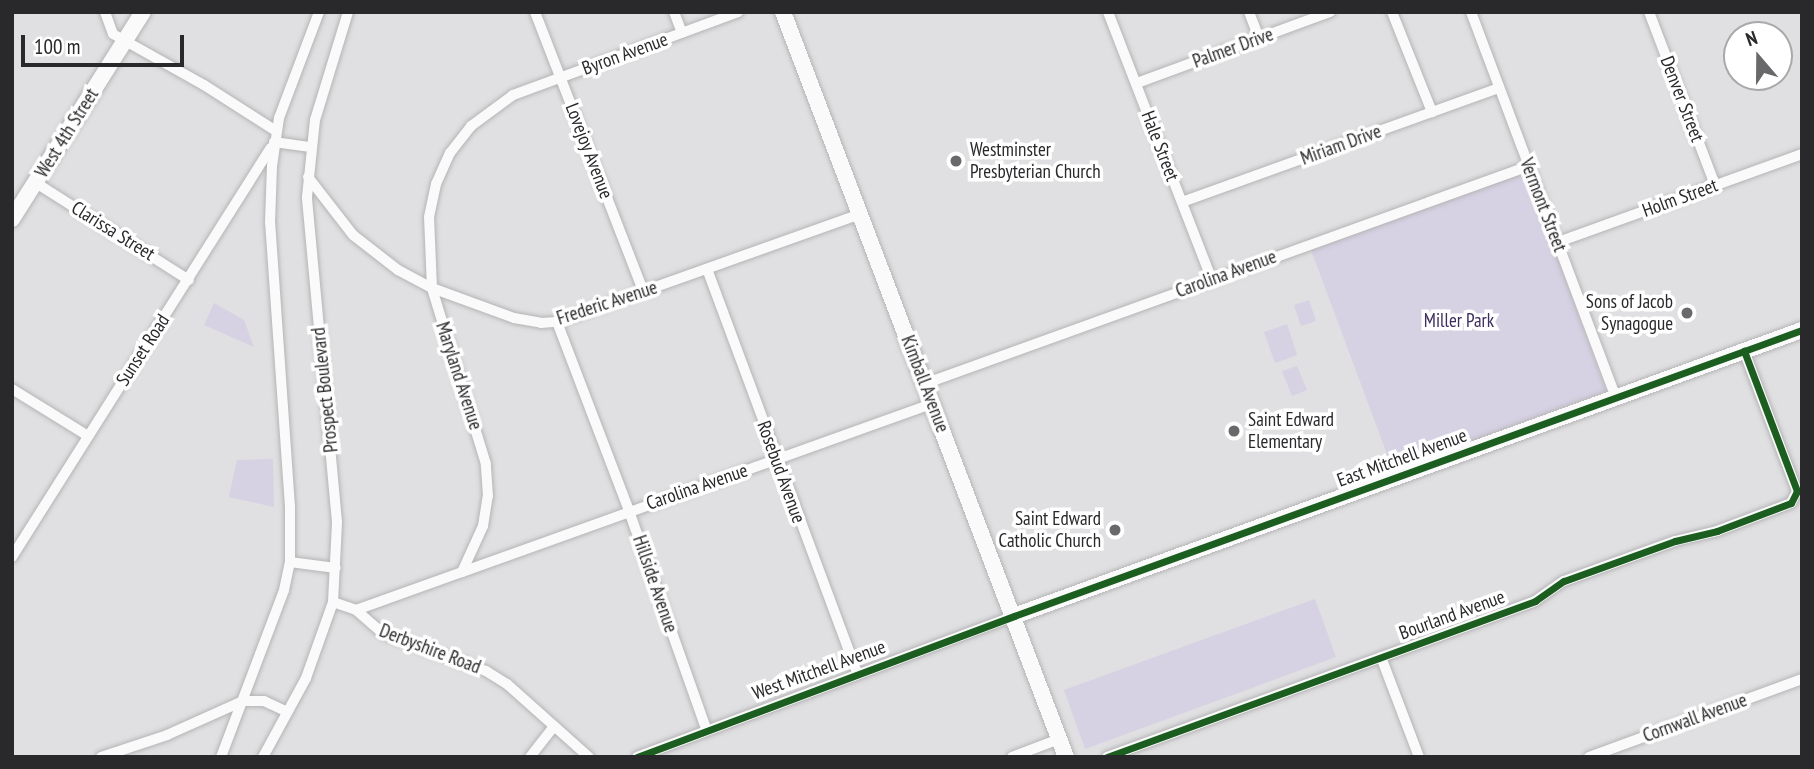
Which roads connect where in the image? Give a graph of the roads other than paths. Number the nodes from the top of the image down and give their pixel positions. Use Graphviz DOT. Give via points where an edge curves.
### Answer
graph roads {
  1 [pos="105,12"];
  2 [pos="143,12"];
  3 [pos="319,12"];
  4 [pos="348,12"];
  5 [pos="535,12"];
  6 [pos="674,12"];
  7 [pos="738,12"];
  8 [pos="783,12"];
  9 [pos="1108,12"];
  10 [pos="1249,12"];
  11 [pos="1330,12"];
  12 [pos="1392,12"];
  13 [pos="1471,12"];
  14 [pos="1648,12"];
  15 [pos="682,33"];
  16 [pos="1259,38"];
  17 [pos="125,40"];
  18 [pos="561,77"];
  19 [pos="1137,83"];
  20 [pos="1499,88"];
  21 [pos="513,95"];
  22 [pos="1432,112"];
  23 [pos="275,139"];
  24 [pos="311,147"];
  25 [pos="1802,154"];
  26 [pos="1529,166"];
  27 [pos="308,177"];
  28 [pos="36,183"];
  29 [pos="1715,185"];
  30 [pos="1182,202"];
  31 [pos="860,214"];
  32 [pos="12,219"];
  33 [pos="1558,242"];
  34 [pos="707,270"];
  35 [pos="1212,279"];
  36 [pos="189,280"];
  37 [pos="432,288"];
  38 [pos="643,291"];
  39 [pos="557,322"];
  40 [pos="1802,330"];
  41 [pos="1744,351"];
  42 [pos="924,384"];
  43 [pos="12,389"];
  44 [pos="1616,397"];
  45 [pos="932,404"];
  46 [pos="88,436"];
  47 [pos="776,459"];
  48 [pos="629,511"];
  49 [pos="12,556"];
  50 [pos="290,562"];
  51 [pos="336,568"];
  52 [pos="462,572"];
  53 [pos="333,602"];
  54 [pos="356,610"];
  55 [pos="1014,615"];
  56 [pos="1381,657"];
  57 [pos="857,673"];
  58 [pos="1802,679"];
  59 [pos="243,701"];
  60 [pos="288,712"];
  61 [pos="554,726"];
  62 [pos="706,729"];
  63 [pos="1059,739"];
  64 [pos="1593,756"];
  65 [pos="101,757"];
  66 [pos="221,757"];
  67 [pos="263,757"];
  68 [pos="530,757"];
  69 [pos="589,757"];
  70 [pos="637,757"];
  71 [pos="1012,757"];
  72 [pos="1066,757"];
  73 [pos="1107,757"];
  74 [pos="1419,757"];
  1 -- 17 [label="street" via="113,34"];
  2 -- 17 [label="main road, West 4th Street"];
  3 -- 23 [label="street"];
  4 -- 24 [label="street, Prospect Boulevard" via="319,103"];
  5 -- 18 [label="street, Lovejoy Avenue"];
  6 -- 15 [label="street"];
  7 -- 15 [label="street, Byron Avenue"];
  8 -- 31 [label="main road, Kimball Avenue"];
  9 -- 19 [label="street, Hale Street"];
  10 -- 16 [label="street"];
  11 -- 16 [label="street, Palmer Drive"];
  12 -- 22 [label="street"];
  13 -- 20 [label="street, Vermont Street"];
  14 -- 29 [label="street, Denver Street"];
  15 -- 18 [label="street, Byron Avenue"];
  16 -- 19 [label="street, Palmer Drive"];
  17 -- 23 [label="street" via="204,85"];
  17 -- 28 [label="main road, West 4th Street"];
  18 -- 21 [label="street, Byron Avenue"];
  18 -- 38 [label="street, Lovejoy Avenue"];
  19 -- 30 [label="street, Hale Street"];
  20 -- 22 [label="street, Miriam Drive"];
  20 -- 26 [label="street, Vermont Street"];
  21 -- 37 [label="street, Maryland Avenue" via="471,126 442,168 429,217"];
  22 -- 30 [label="street, Miriam Drive"];
  23 -- 24 [label="street"];
  23 -- 36 [label="street, Sunset Road"];
  23 -- 50 [label="street" via="270,223"];
  24 -- 27 [label="street, Prospect Boulevard"];
  25 -- 29 [label="street, Holm Street"];
  26 -- 33 [label="street, Vermont Street"];
  26 -- 35 [label="street, Carolina Avenue"];
  27 -- 37 [label="street, Frederic Avenue" via="367,248"];
  27 -- 51 [label="street, Prospect Boulevard" via="337,522"];
  28 -- 32 [label="main road, West 4th Street"];
  28 -- 36 [label="street, Clarissa Street"];
  29 -- 33 [label="street, Holm Street"];
  30 -- 35 [label="street, Hale Street"];
  31 -- 34 [label="street, Frederic Avenue"];
  31 -- 42 [label="main road, Kimball Avenue"];
  33 -- 44 [label="street, Vermont Street"];
  34 -- 38 [label="street, Frederic Avenue"];
  34 -- 47 [label="street, Rosebud Avenue"];
  35 -- 42 [label="street, Carolina Avenue"];
  36 -- 46 [label="street, Sunset Road"];
  37 -- 39 [label="street, Frederic Avenue" via="514,318"];
  37 -- 52 [label="street, Maryland Avenue" via="488,481 483,526"];
  38 -- 39 [label="street, Frederic Avenue"];
  39 -- 48 [label="street, Hillside Avenue"];
  40 -- 41 [label="main road, East Mitchell Avenue"];
  41 -- 44 [label="main road, East Mitchell Avenue"];
  41 -- 56 [label="street, Bourland Avenue" via="1797,491 1791,503 1564,581 1535,601"];
  42 -- 45 [label="main road, Kimball Avenue"];
  43 -- 46 [label="street"];
  44 -- 55 [label="main road, East Mitchell Avenue"];
  45 -- 47 [label="street, Carolina Avenue"];
  45 -- 55 [label="main road, Kimball Avenue"];
  46 -- 49 [label="street, Sunset Road"];
  47 -- 48 [label="street, Carolina Avenue"];
  47 -- 57 [label="street, Rosebud Avenue"];
  48 -- 52 [label="street, Carolina Avenue"];
  48 -- 62 [label="street, Hillside Avenue"];
  50 -- 51 [label="street"];
  50 -- 59 [label="street"];
  51 -- 53 [label="street, Prospect Boulevard"];
  52 -- 54 [label="street"];
  53 -- 54 [label="street, Derbyshire Road"];
  53 -- 60 [label="street, Prospect Boulevard" via="306,678"];
  54 -- 61 [label="street, Derbyshire Road" via="382,633 486,671"];
  55 -- 57 [label="street, West Mitchell Avenue"];
  55 -- 63 [label="main road, Kimball Avenue"];
  56 -- 73 [label="street, Bourland Avenue"];
  56 -- 74 [label="street"];
  57 -- 62 [label="street, West Mitchell Avenue"];
  58 -- 64 [label="street, Cornwall Avenue"];
  59 -- 60 [label="street" via="264,701"];
  59 -- 65 [label="street" via="167,735"];
  59 -- 66 [label="street"];
  60 -- 67 [label="street, Prospect Boulevard"];
  61 -- 68 [label="street"];
  61 -- 69 [label="street, Derbyshire Road"];
  62 -- 70 [label="street, West Mitchell Avenue"];
  63 -- 71 [label="street"];
  63 -- 72 [label="main road, Kimball Avenue"];
}
